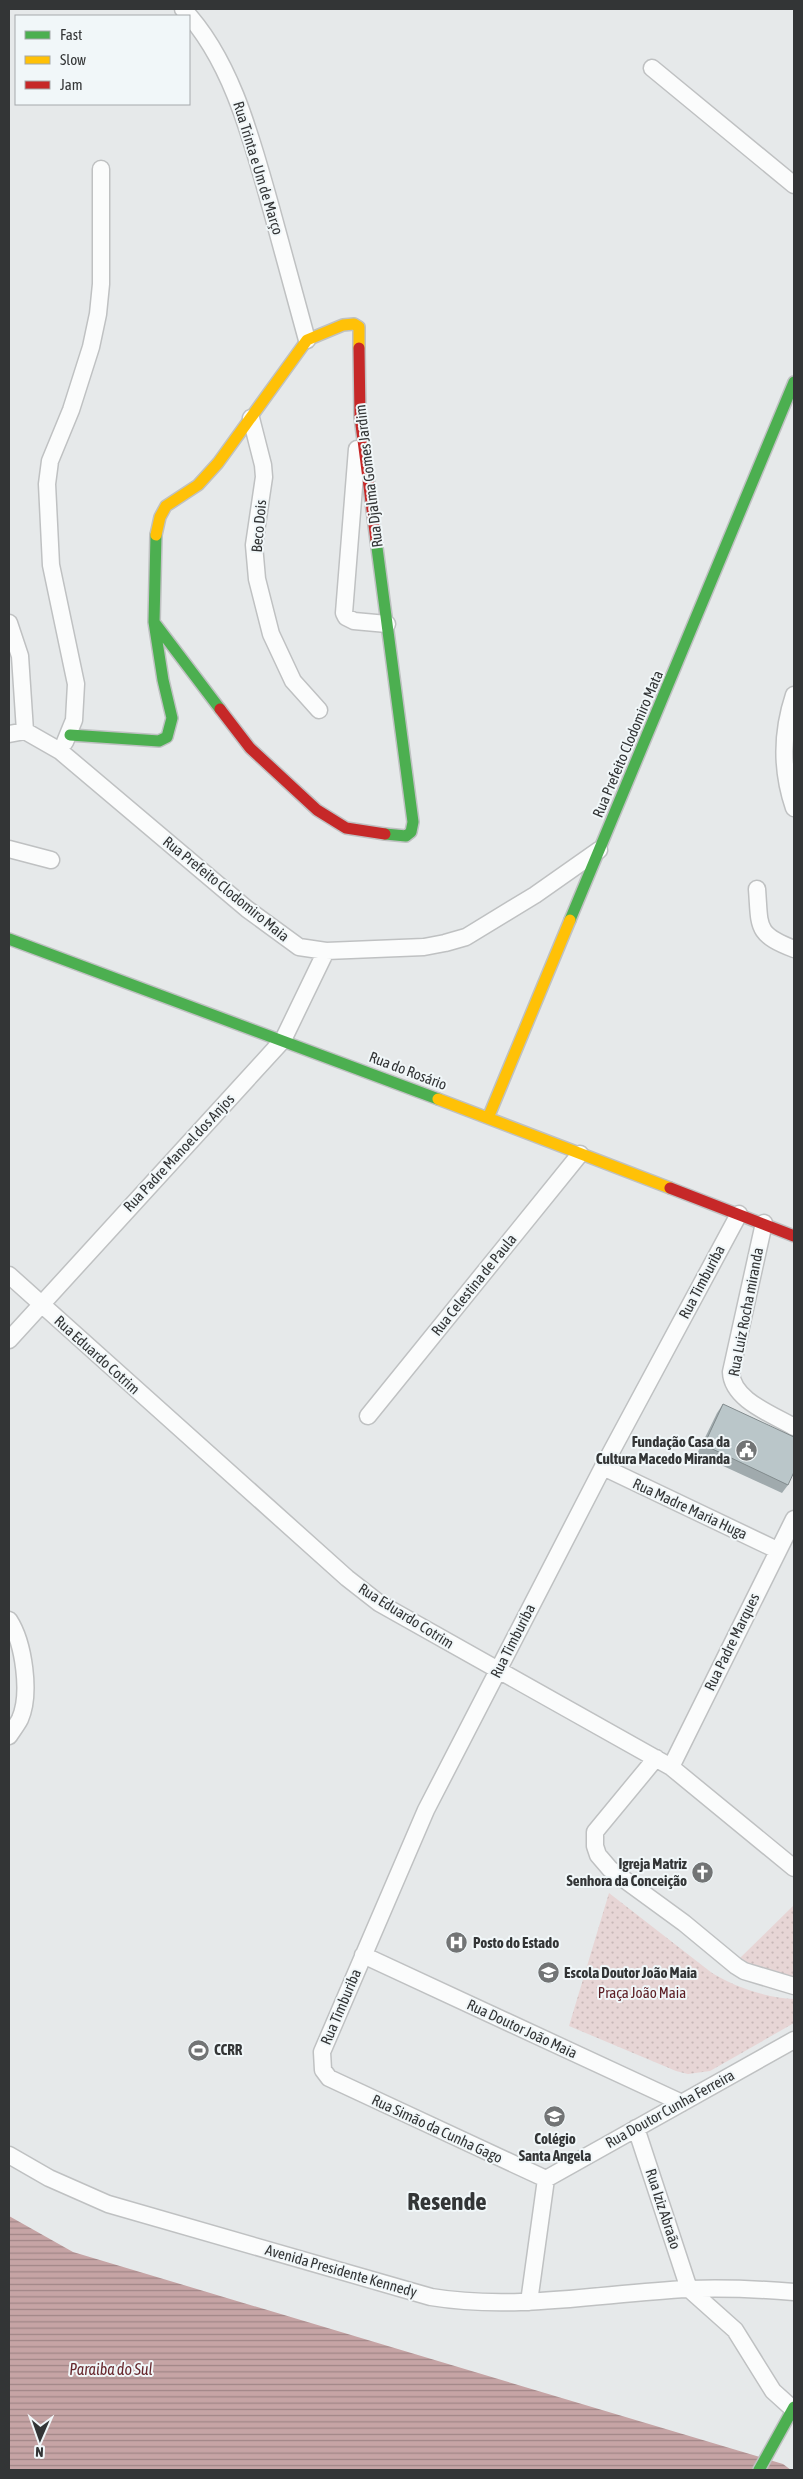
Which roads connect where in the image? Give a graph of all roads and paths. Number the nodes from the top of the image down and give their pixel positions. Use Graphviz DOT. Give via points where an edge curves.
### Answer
graph roads {
  1 [pos="190,16"];
  2 [pos="652,68"];
  3 [pos="101,169"];
  4 [pos="794,185"];
  5 [pos="307,340"];
  6 [pos="794,382"];
  7 [pos="360,417"];
  8 [pos="251,418"];
  9 [pos="154,622"];
  10 [pos="9,623"];
  11 [pos="388,624"];
  12 [pos="794,695"];
  13 [pos="319,710"];
  14 [pos="25,731"];
  15 [pos="9,734"];
  16 [pos="70,735"];
  17 [pos="60,751"];
  18 [pos="794,808"];
  19 [pos="9,849"];
  20 [pos="600,849"];
  21 [pos="51,860"];
  22 [pos="757,889"];
  23 [pos="9,940"];
  24 [pos="794,949"];
  25 [pos="326,951"];
  26 [pos="284,1040"];
  27 [pos="488,1118"];
  28 [pos="580,1154"];
  29 [pos="739,1214"];
  30 [pos="764,1223"];
  31 [pos="794,1236"];
  32 [pos="9,1275"];
  33 [pos="41,1304"];
  34 [pos="9,1340"];
  35 [pos="368,1416"];
  36 [pos="794,1427"];
  37 [pos="602,1467"];
  38 [pos="794,1519"];
  39 [pos="777,1550"];
  40 [pos="9,1620"];
  41 [pos="498,1671"];
  42 [pos="9,1736"];
  43 [pos="656,1758"];
  44 [pos="671,1767"];
  45 [pos="794,1868"];
  46 [pos="363,1955"];
  47 [pos="794,1986"];
  48 [pos="794,2040"];
  49 [pos="329,2078"];
  50 [pos="682,2103"];
  51 [pos="636,2128"];
  52 [pos="9,2155"];
  53 [pos="546,2179"];
  54 [pos="689,2289"];
  55 [pos="794,2292"];
  56 [pos="529,2302"];
  57 [pos="794,2409"];
  58 [pos="759,2470"];
  1 -- 5 [label="street, Rua Trinta e Um de Março" via="235,92 256,154"];
  2 -- 4 [label="street"];
  3 -- 16 [label="street" via="98,314 71,410 50,461 47,484 51,566 76,684"];
  5 -- 7 [label="street, Rua Djalma Gomes Jardim" via="348,324 359,327"];
  5 -- 8 [label="street"];
  6 -- 20 [label="street, Rua Prefeito Clodomiro Mata"];
  7 -- 11 [label="street, Rua Djalma Gomes Jardim"];
  7 -- 11 [label="street" via="343,604 349,620"];
  8 -- 9 [label="street" via="198,485 166,506 160,517 156,541"];
  8 -- 13 [label="street, Beco Dois" via="263,465 254,545 257,579 270,634 293,681"];
  9 -- 11 [label="street, Rua Djalma Gomes Jardim" via="250,748 316,810 333,822 356,830 403,837 413,831"];
  9 -- 16 [label="street" via="172,718 167,737 158,741"];
  10 -- 14 [label="street" via="20,656"];
  12 -- 18 [label="street" via="787,717 783,754 786,785"];
  14 -- 15 [label="street"];
  14 -- 17 [label="street, Rua Prefeito Clodomiro Maia"];
  16 -- 17 [label="street"];
  17 -- 25 [label="street, Rua Prefeito Clodomiro Maia" via="289,942"];
  19 -- 21 [label="street"];
  20 -- 25 [label="street, Rua Prefeito Clodomiro Maia" via="535,895 466,936 424,948"];
  20 -- 27 [label="street, Rua Prefeito Clodomiro Mata"];
  22 -- 24 [label="street" via="763,932 775,942"];
  23 -- 26 [label="street, Rua do Rosário"];
  25 -- 26 [label="street, Rua Padre Manoel dos Anjos"];
  26 -- 27 [label="street, Rua do Rosário"];
  26 -- 33 [label="street, Rua Padre Manoel dos Anjos"];
  27 -- 28 [label="street, Rua do Rosário"];
  28 -- 29 [label="street, Rua do Rosário"];
  28 -- 35 [label="street, Rua Celestina de Paula"];
  29 -- 30 [label="street, Rua do Rosário"];
  29 -- 37 [label="street, Rua Timburiba"];
  30 -- 31 [label="street, Rua do Rosário"];
  30 -- 36 [label="street, Rua Luiz Rocha miranda" via="730,1372 731,1382 735,1390 746,1398"];
  32 -- 33 [label="street, Rua Eduardo Cotrim"];
  33 -- 34 [label="street, Rua Padre Manoel dos Anjos"];
  33 -- 41 [label="street, Rua Eduardo Cotrim" via="347,1578 379,1603"];
  37 -- 39 [label="street, Rua Madre Maria Huga"];
  37 -- 41 [label="street, Rua Timburiba"];
  38 -- 39 [label="street, Rua Padre Marques"];
  39 -- 44 [label="street, Rua Padre Marques"];
  40 -- 42 [label="street" via="22,1654 25,1691 20,1719"];
  41 -- 43 [label="street, Rua Eduardo Cotrim"];
  41 -- 46 [label="street, Rua Timburiba" via="426,1810"];
  43 -- 44 [label="street, Rua Eduardo Cotrim"];
  43 -- 47 [label="street" via="595,1832 598,1855 610,1870 684,1923 736,1966"];
  44 -- 45 [label="street, Rua Eduardo Cotrim"];
  46 -- 49 [label="street, Rua Timburiba" via="322,2052 324,2070"];
  46 -- 50 [label="street, Rua Doutor João Maia"];
  48 -- 50 [label="street, Rua Doutor Cunha Ferreira"];
  49 -- 53 [label="street, Rua Simão da Cunha Gago"];
  50 -- 51 [label="street, Rua Doutor Cunha Ferreira"];
  51 -- 53 [label="street, Rua Doutor Cunha Ferreira"];
  51 -- 54 [label="street, Rua Iziz Abraão"];
  52 -- 56 [label="street, Avenida Presidente Kennedy" via="49,2178 108,2204 431,2297"];
  53 -- 56 [label="street"];
  54 -- 55 [label="street, Avenida Presidente Kennedy"];
  54 -- 56 [label="street, Avenida Presidente Kennedy"];
  54 -- 57 [label="street" via="735,2330 773,2391"];
  57 -- 58 [label="street"];
}
